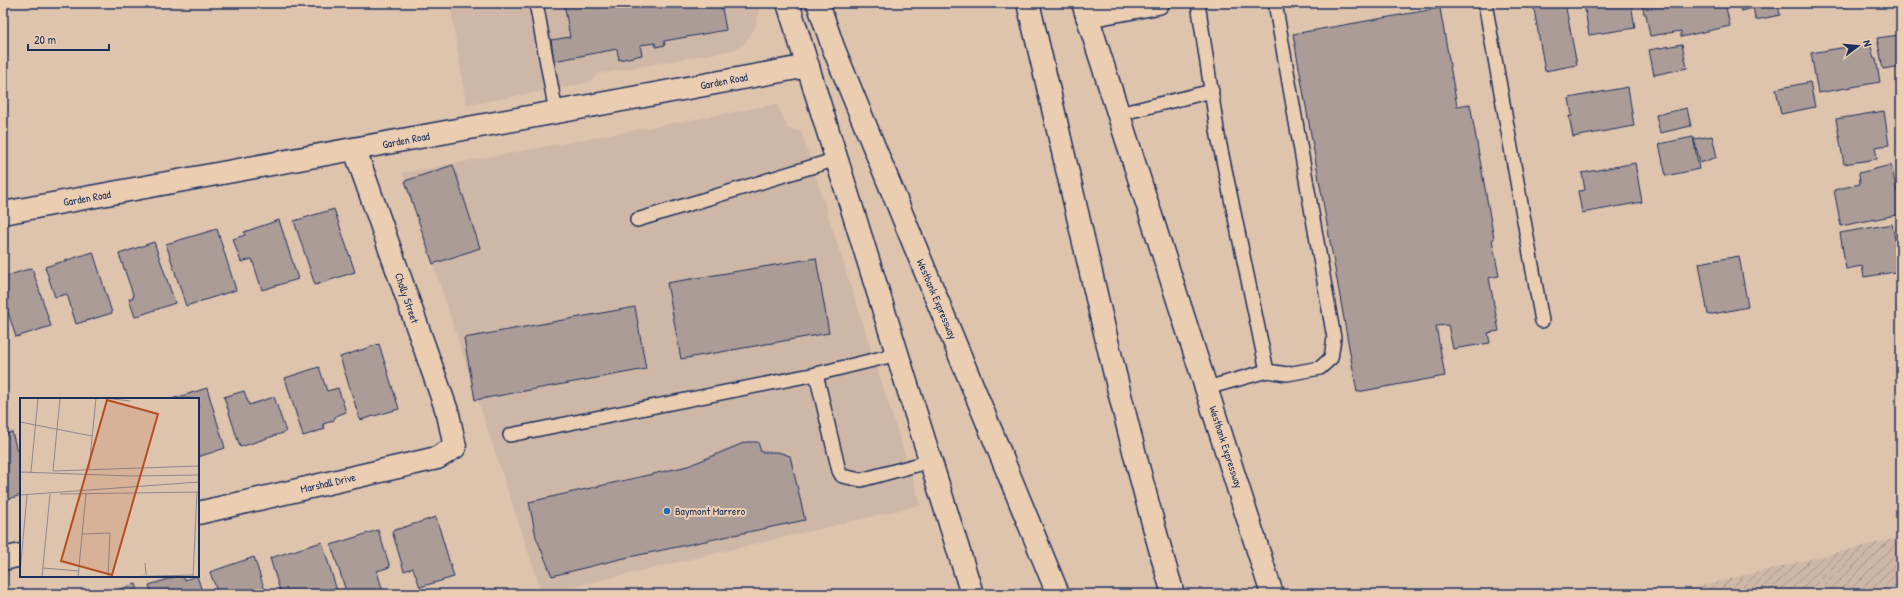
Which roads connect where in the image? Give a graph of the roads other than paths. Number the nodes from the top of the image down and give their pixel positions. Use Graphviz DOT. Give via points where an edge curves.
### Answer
graph roads {
  1 [pos="536,3"];
  2 [pos="788,3"];
  3 [pos="818,3"];
  4 [pos="1028,3"];
  5 [pos="1158,3"];
  6 [pos="1198,3"];
  7 [pos="1275,3"];
  8 [pos="1485,3"];
  9 [pos="1085,9"];
  10 [pos="808,66"];
  11 [pos="1212,90"];
  12 [pos="556,112"];
  13 [pos="1119,114"];
  14 [pos="355,150"];
  15 [pos="837,160"];
  16 [pos="3,213"];
  17 [pos="637,220"];
  18 [pos="1542,321"];
  19 [pos="898,354"];
  20 [pos="1267,371"];
  21 [pos="816,374"];
  22 [pos="1207,388"];
  23 [pos="510,435"];
  24 [pos="455,446"];
  25 [pos="931,461"];
  26 [pos="199,513"];
  27 [pos="20,555"];
  28 [pos="3,559"];
  29 [pos="972,594"];
  30 [pos="1058,594"];
  31 [pos="1173,594"];
  32 [pos="1272,594"];
  1 -- 12 [label="lane"];
  2 -- 10 [label="main road"];
  3 -- 30 [label="main road, Westbank Expressway" via="833,47"];
  4 -- 31 [label="main road" via="1099,314 1147,505"];
  5 -- 9 [label="main road"];
  6 -- 11 [label="lane"];
  7 -- 20 [label="lane" via="1334,338 1331,358 1320,368 1287,374"];
  8 -- 18 [label="lane"];
  9 -- 13 [label="main road, Westbank Expressway"];
  10 -- 12 [label="main road, Garden Road"];
  10 -- 15 [label="main road"];
  11 -- 13 [label="lane"];
  11 -- 20 [label="lane" via="1218,136"];
  12 -- 14 [label="main road, Garden Road"];
  13 -- 22 [label="main road, Westbank Expressway"];
  14 -- 16 [label="main road, Garden Road"];
  14 -- 24 [label="main road, Cholly Street" via="448,414"];
  15 -- 17 [label="lane"];
  15 -- 19 [label="main road"];
  19 -- 21 [label="lane"];
  19 -- 25 [label="main road"];
  20 -- 22 [label="lane"];
  21 -- 23 [label="lane"];
  21 -- 25 [label="lane" via="842,476 861,480"];
  22 -- 32 [label="main road, Westbank Expressway"];
  24 -- 26 [label="main road, Marshall Drive" via="437,458"];
  25 -- 29 [label="main road"];
  27 -- 28 [label="main road"];
}
